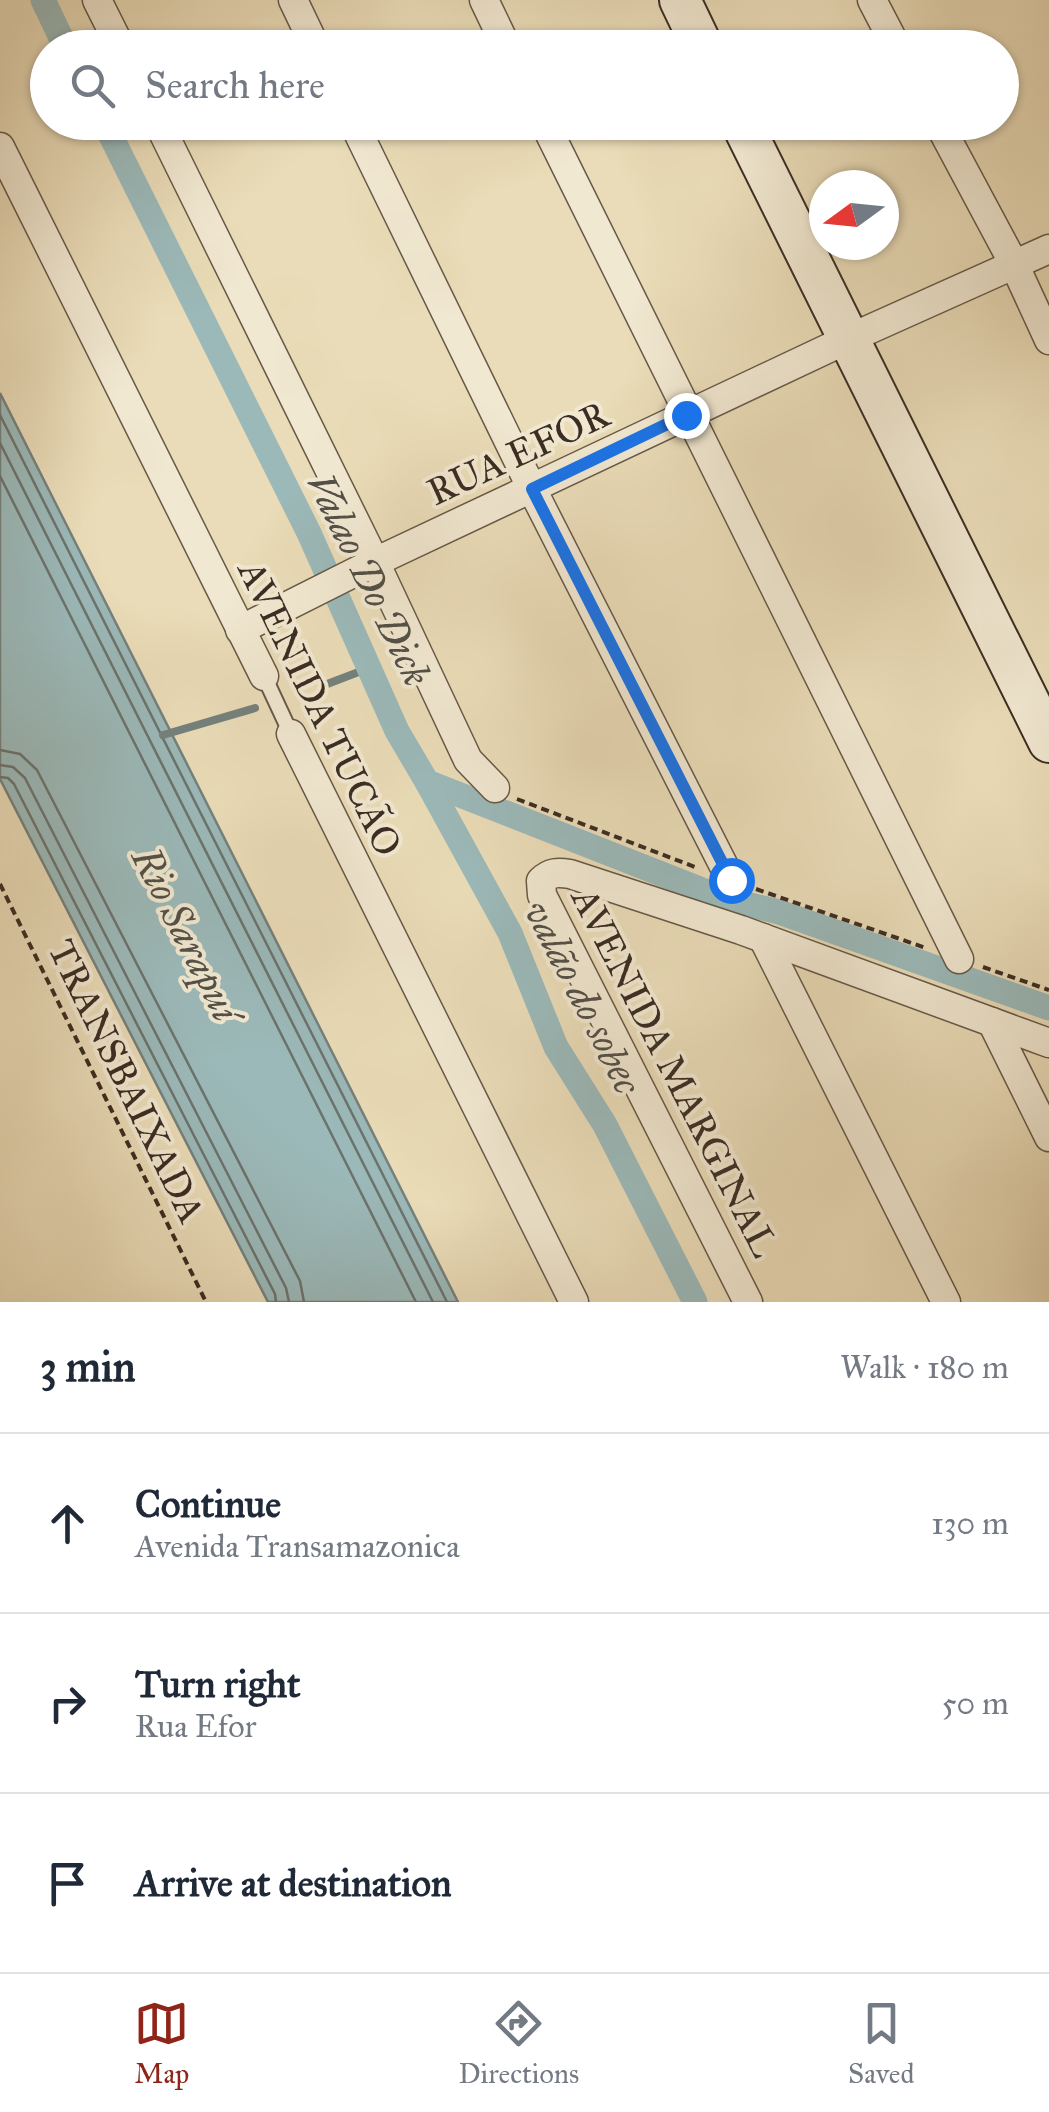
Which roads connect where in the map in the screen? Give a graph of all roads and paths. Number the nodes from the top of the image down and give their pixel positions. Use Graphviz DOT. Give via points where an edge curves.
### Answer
graph roads {
  1 [pos="98,0"];
  2 [pos="293,0"];
  3 [pos="484,0"];
  4 [pos="680,0"];
  5 [pos="872,0"];
  6 [pos="112,30"];
  7 [pos="307,30"];
  8 [pos="499,30"];
  9 [pos="695,30"];
  10 [pos="888,30"];
  11 [pos="167,140"];
  12 [pos="362,140"];
  13 [pos="553,140"];
  14 [pos="749,140"];
  15 [pos="948,140"];
  16 [pos="0,146"];
  17 [pos="1049,249"];
  18 [pos="1015,266"];
  19 [pos="848,338"];
  20 [pos="1049,340"];
  21 [pos="686,415"];
  22 [pos="532,489"];
  23 [pos="371,565"];
  24 [pos="240,630"];
  25 [pos="264,676"];
  26 [pos="291,734"];
  27 [pos="1049,742"];
  28 [pos="495,788"];
  29 [pos="731,880"];
  30 [pos="0,884"];
  31 [pos="763,938"];
  32 [pos="959,959"];
  33 [pos="1049,990"];
  34 [pos="992,1022"];
  35 [pos="1049,1043"];
  36 [pos="1049,1137"];
  37 [pos="206,1302"];
  38 [pos="574,1302"];
  39 [pos="748,1302"];
  40 [pos="946,1302"];
  1 -- 6 [label="street"];
  2 -- 7 [label="street"];
  3 -- 8 [label="street"];
  4 -- 9 [label="main road"];
  5 -- 10 [label="street"];
  11 -- 23 [label="street"];
  12 -- 22 [label="street"];
  13 -- 21 [label="street"];
  14 -- 19 [label="main road"];
  15 -- 18 [label="street"];
  16 -- 24 [label="street, AVENIDA TUCÃO"];
  17 -- 18 [label="street, RUA EFOR"];
  18 -- 19 [label="street, RUA EFOR"];
  18 -- 20 [label="street"];
  19 -- 21 [label="street, RUA EFOR"];
  19 -- 27 [label="main road"];
  21 -- 22 [label="street, RUA EFOR"];
  21 -- 32 [label="street"];
  22 -- 23 [label="street, RUA EFOR"];
  22 -- 29 [label="street"];
  23 -- 24 [label="street, RUA EFOR"];
  23 -- 28 [label="street" via="468,760"];
  24 -- 25 [label="street, AVENIDA TUCÃO"];
  25 -- 26 [label="lane, AVENIDA TUCÃO"];
  26 -- 38 [label="street, AVENIDA TUCÃO"];
  28 -- 29 [label="path"];
  29 -- 32 [label="path"];
  30 -- 37 [label="path, TRANSBAIXADA"];
  31 -- 34 [label="street"];
  31 -- 39 [label="street, AVENIDA MARGINAL" via="570,874 542,881 542,895"];
  31 -- 40 [label="street"];
  32 -- 33 [label="path"];
  34 -- 35 [label="street"];
  34 -- 36 [label="street"];
}
